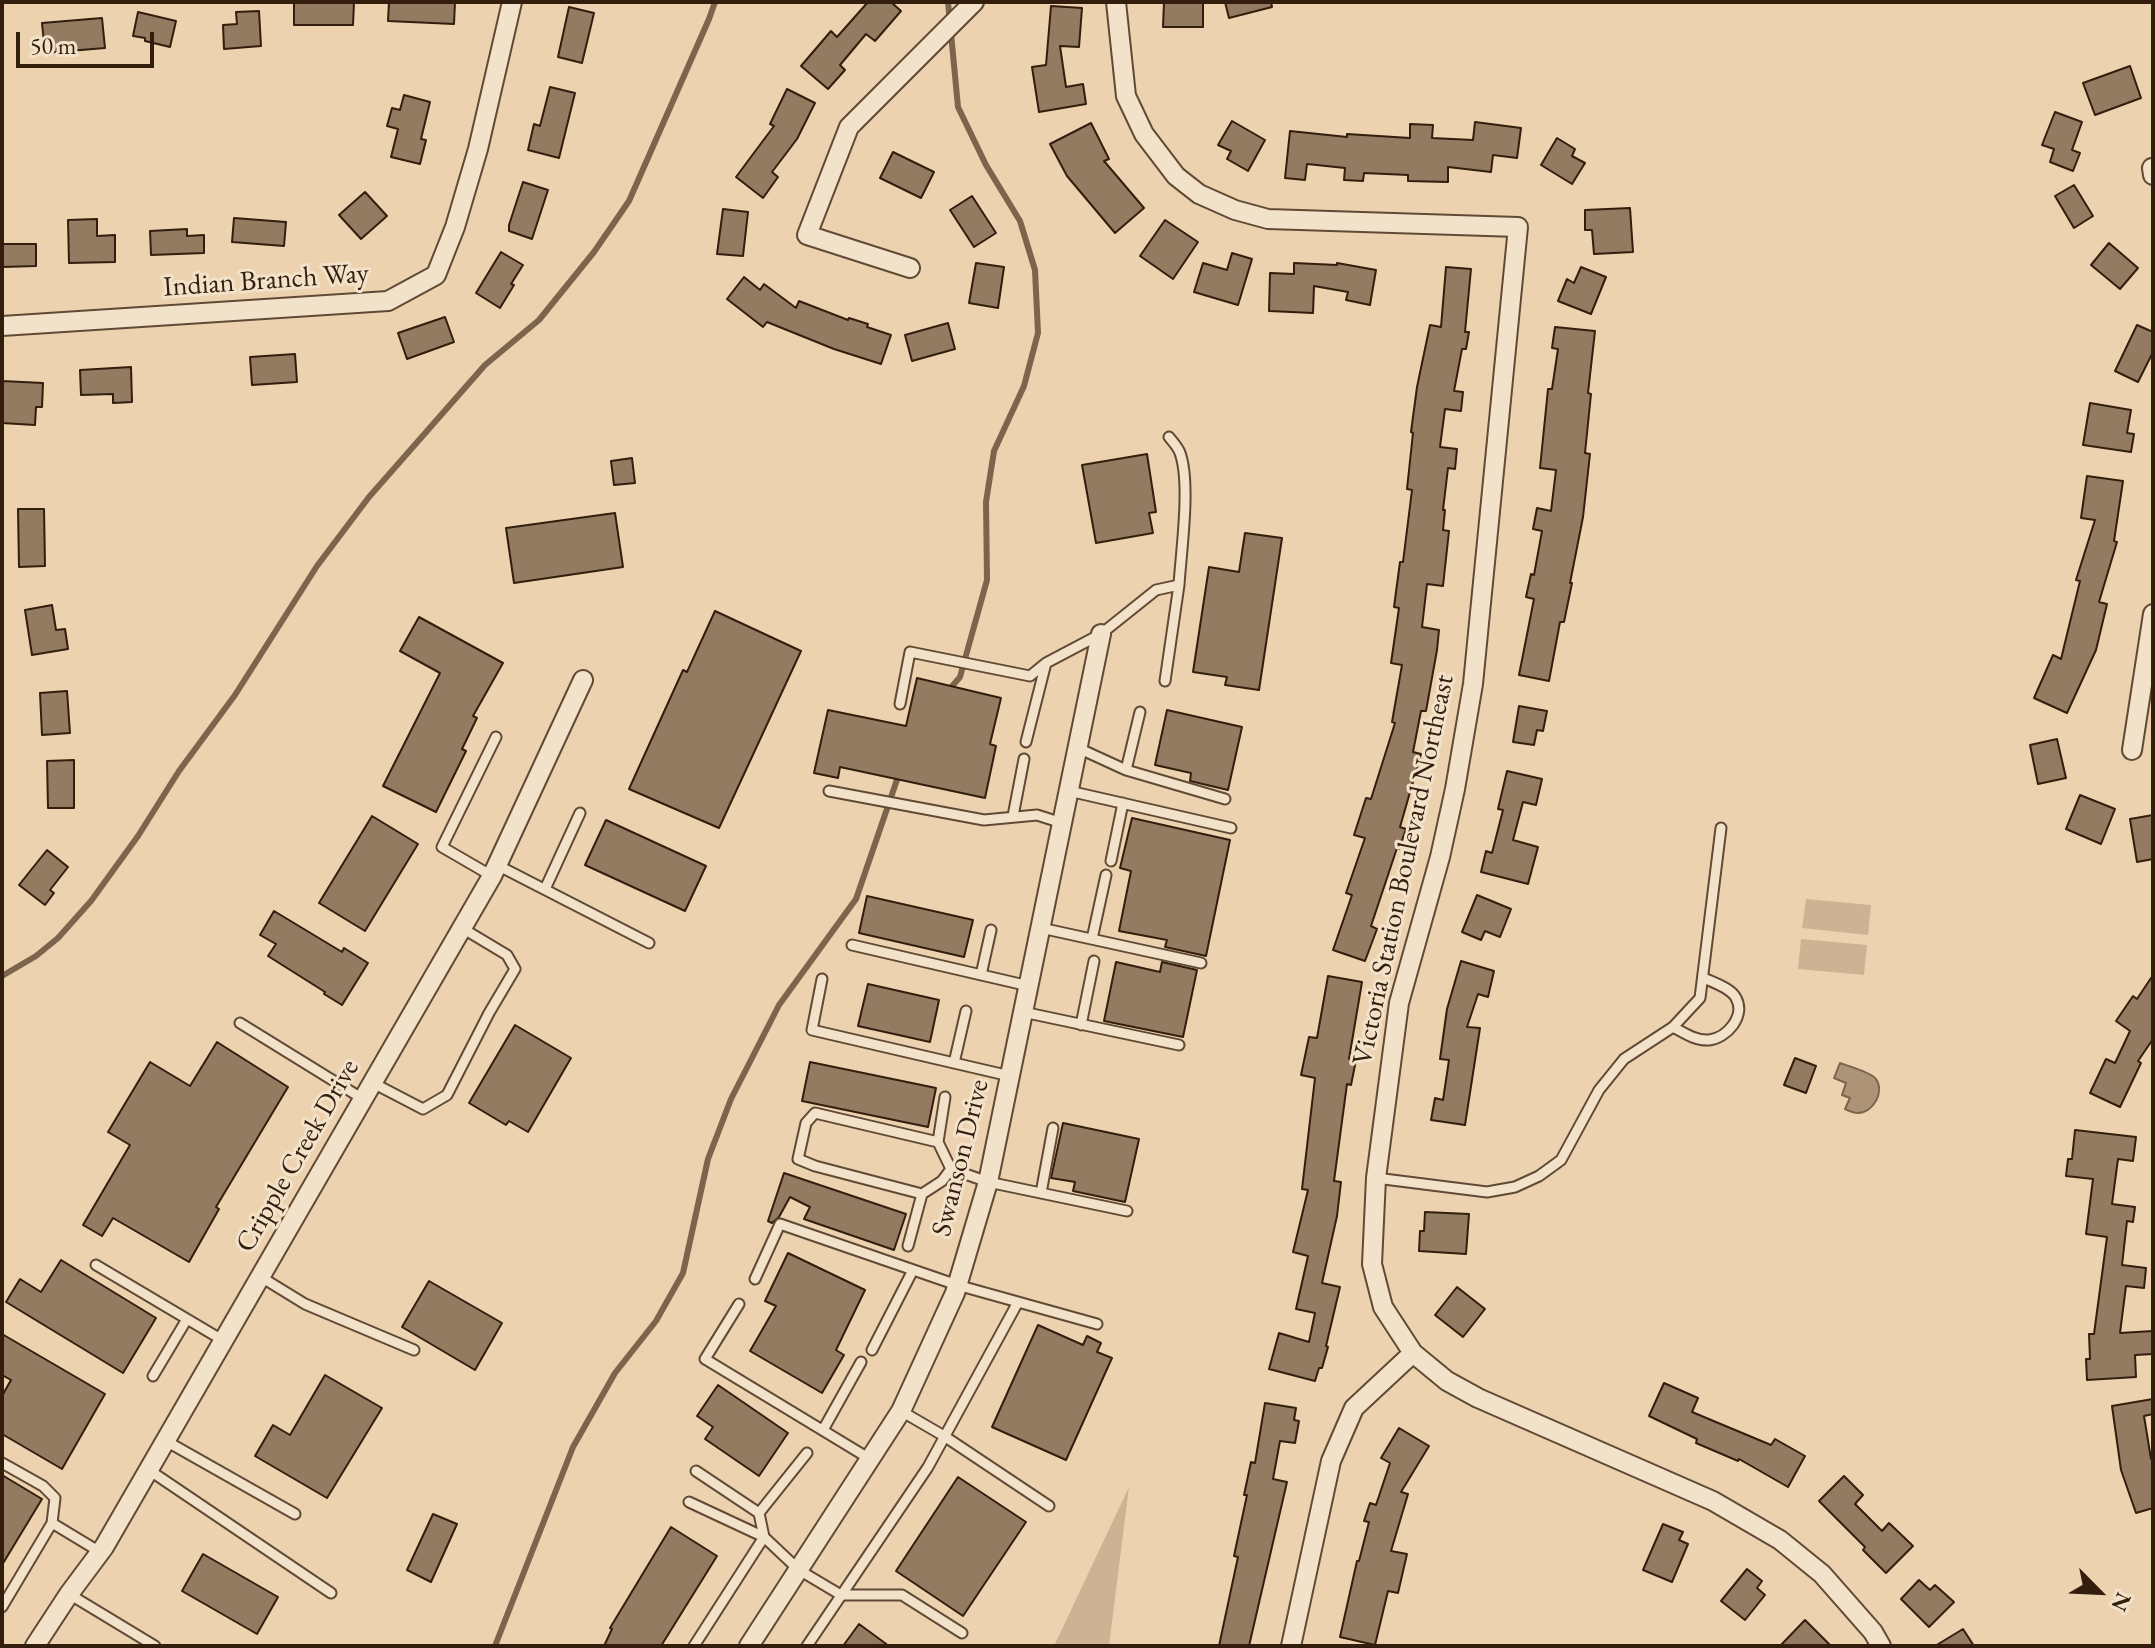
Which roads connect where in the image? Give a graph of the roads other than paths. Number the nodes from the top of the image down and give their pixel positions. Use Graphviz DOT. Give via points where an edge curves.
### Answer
graph roads {
  1 [pos="512,2"];
  2 [pos="974,2"];
  3 [pos="1116,2"];
  4 [pos="910,268"];
  5 [pos="2,326"];
  6 [pos="1169,437"];
  7 [pos="1179,585"];
  8 [pos="2153,614"];
  9 [pos="1101,634"];
  10 [pos="1046,663"];
  11 [pos="583,680"];
  12 [pos="1165,681"];
  13 [pos="900,704"];
  14 [pos="1140,712"];
  15 [pos="496,737"];
  16 [pos="1026,742"];
  17 [pos="1078,748"];
  18 [pos="2132,750"];
  19 [pos="1024,759"];
  20 [pos="1126,770"];
  21 [pos="829,791"];
  22 [pos="1069,791"];
  23 [pos="1225,799"];
  24 [pos="1123,803"];
  25 [pos="580,813"];
  26 [pos="1013,816"];
  27 [pos="1062,823"];
  28 [pos="1231,828"];
  29 [pos="1721,828"];
  30 [pos="1111,861"];
  31 [pos="494,871"];
  32 [pos="1106,875"];
  33 [pos="545,889"];
  34 [pos="462,928"];
  35 [pos="1041,928"];
  36 [pos="991,930"];
  37 [pos="1092,939"];
  38 [pos="649,943"];
  39 [pos="852,945"];
  40 [pos="1094,961"];
  41 [pos="1201,963"];
  42 [pos="981,975"];
  43 [pos="1704,978"];
  44 [pos="822,979"];
  45 [pos="1029,986"];
  46 [pos="966,1011"];
  47 [pos="1023,1012"];
  48 [pos="240,1023"];
  49 [pos="1081,1025"];
  50 [pos="1673,1027"];
  51 [pos="1179,1045"];
  52 [pos="954,1063"];
  53 [pos="1010,1076"];
  54 [pos="368,1091"];
  55 [pos="945,1097"];
  56 [pos="1053,1128"];
  57 [pos="938,1142"];
  58 [pos="951,1169"];
  59 [pos="1376,1178"];
  60 [pos="988,1182"];
  61 [pos="1041,1193"];
  62 [pos="922,1194"];
  63 [pos="1127,1211"];
  64 [pos="908,1246"];
  65 [pos="96,1265"];
  66 [pos="913,1270"];
  67 [pos="261,1277"];
  68 [pos="755,1279"];
  69 [pos="957,1285"];
  70 [pos="1018,1302"];
  71 [pos="739,1304"];
  72 [pos="187,1319"];
  73 [pos="1097,1324"];
  74 [pos="224,1341"];
  75 [pos="414,1350"];
  76 [pos="872,1350"];
  77 [pos="1413,1353"];
  78 [pos="861,1362"];
  79 [pos="153,1376"];
  80 [pos="901,1411"];
  81 [pos="823,1430"];
  82 [pos="944,1436"];
  83 [pos="166,1441"];
  84 [pos="807,1453"];
  85 [pos="870,1459"];
  86 [pos="2,1463"];
  87 [pos="149,1470"];
  88 [pos="696,1471"];
  89 [pos="689,1502"];
  90 [pos="1049,1506"];
  91 [pos="759,1513"];
  92 [pos="295,1514"];
  93 [pos="52,1523"];
  94 [pos="764,1537"];
  95 [pos="100,1552"];
  96 [pos="799,1570"];
  97 [pos="331,1593"];
  98 [pos="69,1594"];
  99 [pos="841,1595"];
  100 [pos="2,1607"];
  101 [pos="962,1633"];
  102 [pos="35,1646"];
  103 [pos="155,1646"];
  104 [pos="694,1646"];
  105 [pos="749,1646"];
  106 [pos="807,1646"];
  107 [pos="1291,1646"];
  108 [pos="1881,1646"];
  1 -- 5 [label="street, Indian Branch Way" via="478,149 436,275 388,301"];
  2 -- 4 [label="street" via="849,127 807,235"];
  3 -- 59 [label="street, Victoria Station Boulevard Northeast" via="1126,96 1144,134 1176,176 1199,194 1268,219 1518,227 1473,684 1440,857 1399,1003"];
  6 -- 7 [label="lane" via="1184,467"];
  7 -- 9 [label="lane" via="1156,590"];
  7 -- 12 [label="lane"];
  8 -- 18 [label="street"];
  9 -- 10 [label="lane"];
  9 -- 17 [label="street, Swanson Drive"];
  10 -- 13 [label="lane" via="1030,676 910,652"];
  10 -- 16 [label="lane"];
  11 -- 31 [label="street, Cripple Creek Drive"];
  14 -- 20 [label="lane"];
  15 -- 31 [label="lane" via="442,847"];
  17 -- 20 [label="lane"];
  17 -- 22 [label="street, Swanson Drive"];
  19 -- 26 [label="lane"];
  20 -- 23 [label="lane"];
  21 -- 26 [label="lane" via="984,820"];
  22 -- 24 [label="lane"];
  22 -- 27 [label="street, Swanson Drive"];
  24 -- 28 [label="lane"];
  24 -- 30 [label="lane"];
  25 -- 33 [label="lane"];
  26 -- 27 [label="lane" via="1037,815"];
  27 -- 35 [label="street, Swanson Drive"];
  29 -- 43 [label="lane"];
  31 -- 33 [label="lane"];
  31 -- 34 [label="street, Cripple Creek Drive"];
  32 -- 37 [label="lane"];
  33 -- 38 [label="lane"];
  34 -- 54 [label="street, Cripple Creek Drive"];
  34 -- 54 [label="lane" via="507,955 515,969 447,1095 423,1109"];
  35 -- 37 [label="lane"];
  35 -- 45 [label="street, Swanson Drive"];
  36 -- 42 [label="lane"];
  37 -- 41 [label="lane"];
  39 -- 42 [label="lane"];
  40 -- 49 [label="lane"];
  42 -- 45 [label="lane"];
  43 -- 50 [label="lane" via="1700,998"];
  43 -- 50 [label="lane" via="1736,998 1736,1022 1728,1032 1707,1040"];
  44 -- 52 [label="lane" via="812,1030"];
  45 -- 47 [label="street, Swanson Drive"];
  46 -- 52 [label="lane"];
  47 -- 49 [label="lane"];
  47 -- 53 [label="street, Swanson Drive"];
  48 -- 54 [label="lane"];
  49 -- 51 [label="lane"];
  50 -- 59 [label="lane" via="1624,1059 1599,1090 1561,1160 1539,1176 1487,1192"];
  52 -- 53 [label="lane"];
  53 -- 60 [label="street, Swanson Drive"];
  54 -- 67 [label="street, Cripple Creek Drive"];
  55 -- 57 [label="lane"];
  56 -- 61 [label="lane"];
  57 -- 58 [label="lane"];
  57 -- 62 [label="lane" via="815,1113 806,1123 798,1159"];
  58 -- 60 [label="lane"];
  58 -- 62 [label="lane"];
  59 -- 77 [label="street, Victoria Station Boulevard Northeast" via="1372,1264 1383,1307"];
  60 -- 61 [label="lane"];
  60 -- 69 [label="street, Swanson Drive"];
  61 -- 63 [label="lane"];
  62 -- 64 [label="lane"];
  65 -- 72 [label="lane"];
  66 -- 68 [label="lane" via="780,1224"];
  66 -- 69 [label="lane"];
  66 -- 76 [label="lane"];
  67 -- 74 [label="street, Cripple Creek Drive"];
  67 -- 75 [label="lane" via="305,1304"];
  69 -- 70 [label="lane"];
  69 -- 80 [label="street, Swanson Drive"];
  70 -- 73 [label="lane"];
  70 -- 82 [label="lane"];
  71 -- 81 [label="lane" via="705,1359"];
  72 -- 74 [label="lane"];
  72 -- 79 [label="lane"];
  74 -- 83 [label="street, Cripple Creek Drive"];
  77 -- 107 [label="street" via="1354,1408 1331,1461"];
  77 -- 108 [label="street, Victoria Station Boulevard Northeast" via="1478,1398 1713,1501 1780,1540 1822,1574"];
  78 -- 81 [label="lane"];
  80 -- 82 [label="lane"];
  80 -- 85 [label="street, Swanson Drive"];
  81 -- 85 [label="lane"];
  82 -- 90 [label="lane"];
  82 -- 99 [label="lane"];
  83 -- 87 [label="street, Cripple Creek Drive"];
  83 -- 92 [label="lane"];
  84 -- 91 [label="lane"];
  85 -- 96 [label="street, Swanson Drive"];
  86 -- 93 [label="lane" via="55,1498"];
  87 -- 95 [label="street, Cripple Creek Drive"];
  87 -- 97 [label="lane"];
  88 -- 91 [label="lane"];
  89 -- 94 [label="lane"];
  91 -- 94 [label="lane"];
  93 -- 95 [label="lane"];
  93 -- 100 [label="lane"];
  94 -- 96 [label="lane"];
  94 -- 104 [label="lane"];
  95 -- 98 [label="street, Cripple Creek Drive"];
  96 -- 99 [label="lane"];
  96 -- 105 [label="street, Swanson Drive"];
  98 -- 102 [label="street, Cripple Creek Drive"];
  98 -- 103 [label="lane"];
  99 -- 101 [label="lane" via="902,1595"];
  99 -- 106 [label="lane"];
}
